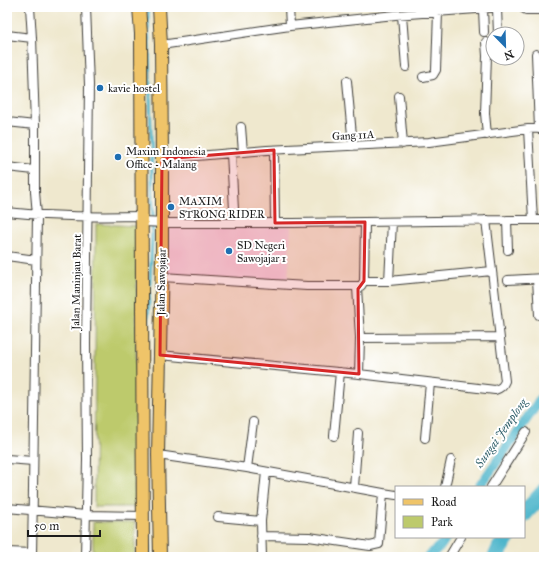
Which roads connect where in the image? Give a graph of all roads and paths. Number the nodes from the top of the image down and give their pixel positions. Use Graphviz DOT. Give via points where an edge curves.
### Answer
graph roads {
  1 [pos="30,7"];
  2 [pos="86,7"];
  3 [pos="139,7"];
  4 [pos="159,7"];
  5 [pos="289,7"];
  6 [pos="500,7"];
  7 [pos="521,7"];
  8 [pos="450,9"];
  9 [pos="483,9"];
  10 [pos="544,10"];
  11 [pos="438,12"];
  12 [pos="402,15"];
  13 [pos="290,26"];
  14 [pos="499,26"];
  15 [pos="484,32"];
  16 [pos="7,35"];
  17 [pos="152,36"];
  18 [pos="32,38"];
  19 [pos="536,54"];
  20 [pos="487,66"];
  21 [pos="406,67"];
  22 [pos="423,77"];
  23 [pos="347,81"];
  24 [pos="399,96"];
  25 [pos="7,122"];
  26 [pos="35,125"];
  27 [pos="241,126"];
  28 [pos="528,129"];
  29 [pos="541,129"];
  30 [pos="487,135"];
  31 [pos="403,144"];
  32 [pos="353,146"];
  33 [pos="274,150"];
  34 [pos="242,152"];
  35 [pos="231,154"];
  36 [pos="162,159"];
  37 [pos="7,167"];
  38 [pos="34,170"];
  39 [pos="234,210"];
  40 [pos="7,212"];
  41 [pos="37,215"];
  42 [pos="88,217"];
  43 [pos="143,220"];
  44 [pos="486,220"];
  45 [pos="507,220"];
  46 [pos="533,220"];
  47 [pos="544,220"];
  48 [pos="365,222"];
  49 [pos="392,222"];
  50 [pos="159,223"];
  51 [pos="275,223"];
  52 [pos="508,250"];
  53 [pos="7,256"];
  54 [pos="36,260"];
  55 [pos="492,271"];
  56 [pos="162,277"];
  57 [pos="540,278"];
  58 [pos="508,280"];
  59 [pos="364,281"];
  60 [pos="390,281"];
  61 [pos="358,287"];
  62 [pos="544,315"];
  63 [pos="499,337"];
  64 [pos="360,338"];
  65 [pos="544,346"];
  66 [pos="160,355"];
  67 [pos="340,372"];
  68 [pos="359,374"];
  69 [pos="430,383"];
  70 [pos="254,422"];
  71 [pos="526,432"];
  72 [pos="358,433"];
  73 [pos="334,436"];
  74 [pos="425,438"];
  75 [pos="158,455"];
  76 [pos="7,459"];
  77 [pos="451,460"];
  78 [pos="33,461"];
  79 [pos="247,468"];
  80 [pos="266,472"];
  81 [pos="445,486"];
  82 [pos="492,486"];
  83 [pos="354,487"];
  84 [pos="382,493"];
  85 [pos="395,494"];
  86 [pos="7,508"];
  87 [pos="33,511"];
  88 [pos="86,515"];
  89 [pos="143,516"];
  90 [pos="218,517"];
  91 [pos="261,521"];
  92 [pos="261,536"];
  93 [pos="460,538"];
  94 [pos="7,552"];
  95 [pos="32,555"];
  96 [pos="85,557"];
  97 [pos="142,557"];
  98 [pos="160,557"];
  99 [pos="262,557"];
  100 [pos="450,557"];
  1 -- 18 [label="street"];
  2 -- 42 [label="street, Jalan Maninjau Barat" via="89,85"];
  3 -- 17 [label="main road, Jalan Sawojajar"];
  4 -- 17 [label="main road, Jalan Sawojajar"];
  5 -- 13 [label="street"];
  6 -- 9 [label="street"];
  6 -- 14 [label="street"];
  7 -- 10 [label="street" via="526,10"];
  8 -- 9 [label="street"];
  8 -- 11 [label="street"];
  9 -- 15 [label="street"];
  11 -- 12 [label="street"];
  11 -- 22 [label="street" via="436,70 433,75"];
  12 -- 13 [label="street"];
  12 -- 21 [label="street"];
  13 -- 17 [label="street"];
  16 -- 18 [label="street"];
  17 -- 36 [label="main road, Jalan Sawojajar"];
  17 -- 43 [label="main road, Jalan Sawojajar"];
  18 -- 26 [label="street"];
  19 -- 29 [label="street"];
  20 -- 30 [label="street"];
  23 -- 32 [label="street"];
  24 -- 31 [label="street"];
  25 -- 26 [label="street"];
  26 -- 38 [label="street"];
  27 -- 34 [label="street"];
  28 -- 29 [label="street, Gang 11A"];
  28 -- 30 [label="street, Gang 11A"];
  28 -- 46 [label="street"];
  30 -- 31 [label="street, Gang 11A"];
  31 -- 32 [label="street, Gang 11A"];
  32 -- 33 [label="street, Gang 11A"];
  33 -- 34 [label="street, Gang 11A"];
  33 -- 51 [label="street"];
  34 -- 35 [label="street, Gang 11A"];
  35 -- 36 [label="street, Gang 11A"];
  35 -- 39 [label="street"];
  36 -- 50 [label="main road, Jalan Sawojajar"];
  37 -- 38 [label="street"];
  38 -- 41 [label="street"];
  40 -- 41 [label="street"];
  41 -- 42 [label="street"];
  41 -- 54 [label="street"];
  42 -- 43 [label="street"];
  42 -- 88 [label="street, Jalan Maninjau Barat"];
  43 -- 50 [label="street"];
  43 -- 89 [label="main road, Jalan Sawojajar"];
  44 -- 45 [label="street"];
  44 -- 49 [label="street"];
  44 -- 55 [label="street"];
  45 -- 46 [label="street"];
  45 -- 52 [label="street"];
  46 -- 47 [label="street"];
  48 -- 49 [label="street"];
  48 -- 51 [label="street"];
  48 -- 59 [label="street"];
  49 -- 60 [label="street"];
  50 -- 51 [label="street"];
  50 -- 56 [label="main road, Jalan Sawojajar"];
  53 -- 54 [label="street"];
  54 -- 78 [label="street"];
  55 -- 60 [label="street"];
  55 -- 63 [label="street"];
  56 -- 61 [label="street"];
  56 -- 66 [label="main road, Jalan Sawojajar"];
  57 -- 58 [label="street"];
  57 -- 62 [label="street" via="539,315"];
  59 -- 60 [label="street"];
  59 -- 61 [label="street" via="363,285"];
  61 -- 64 [label="street"];
  62 -- 65 [label="street"];
  63 -- 64 [label="street"];
  63 -- 69 [label="street" via="505,381 500,389"];
  64 -- 68 [label="street"];
  66 -- 67 [label="street"];
  66 -- 75 [label="main road, Jalan Sawojajar"];
  67 -- 68 [label="street"];
  67 -- 73 [label="street"];
  68 -- 69 [label="street"];
  69 -- 74 [label="street"];
  70 -- 79 [label="street"];
  71 -- 82 [label="street"];
  72 -- 83 [label="street"];
  75 -- 79 [label="street"];
  75 -- 98 [label="main road, Jalan Sawojajar"];
  76 -- 78 [label="street"];
  77 -- 81 [label="street"];
  78 -- 87 [label="street"];
  79 -- 80 [label="street"];
  80 -- 83 [label="street"];
  80 -- 91 [label="street"];
  83 -- 84 [label="street"];
  84 -- 85 [label="street"];
  84 -- 92 [label="street" via="378,544 374,546 309,537"];
  86 -- 87 [label="street"];
  87 -- 88 [label="street"];
  87 -- 95 [label="street"];
  88 -- 89 [label="street"];
  88 -- 96 [label="street, Jalan Maninjau Barat"];
  89 -- 97 [label="main road, Jalan Sawojajar"];
  90 -- 91 [label="street"];
  91 -- 92 [label="street"];
  92 -- 99 [label="street"];
  93 -- 100 [label="street"];
  94 -- 95 [label="street"];
}
